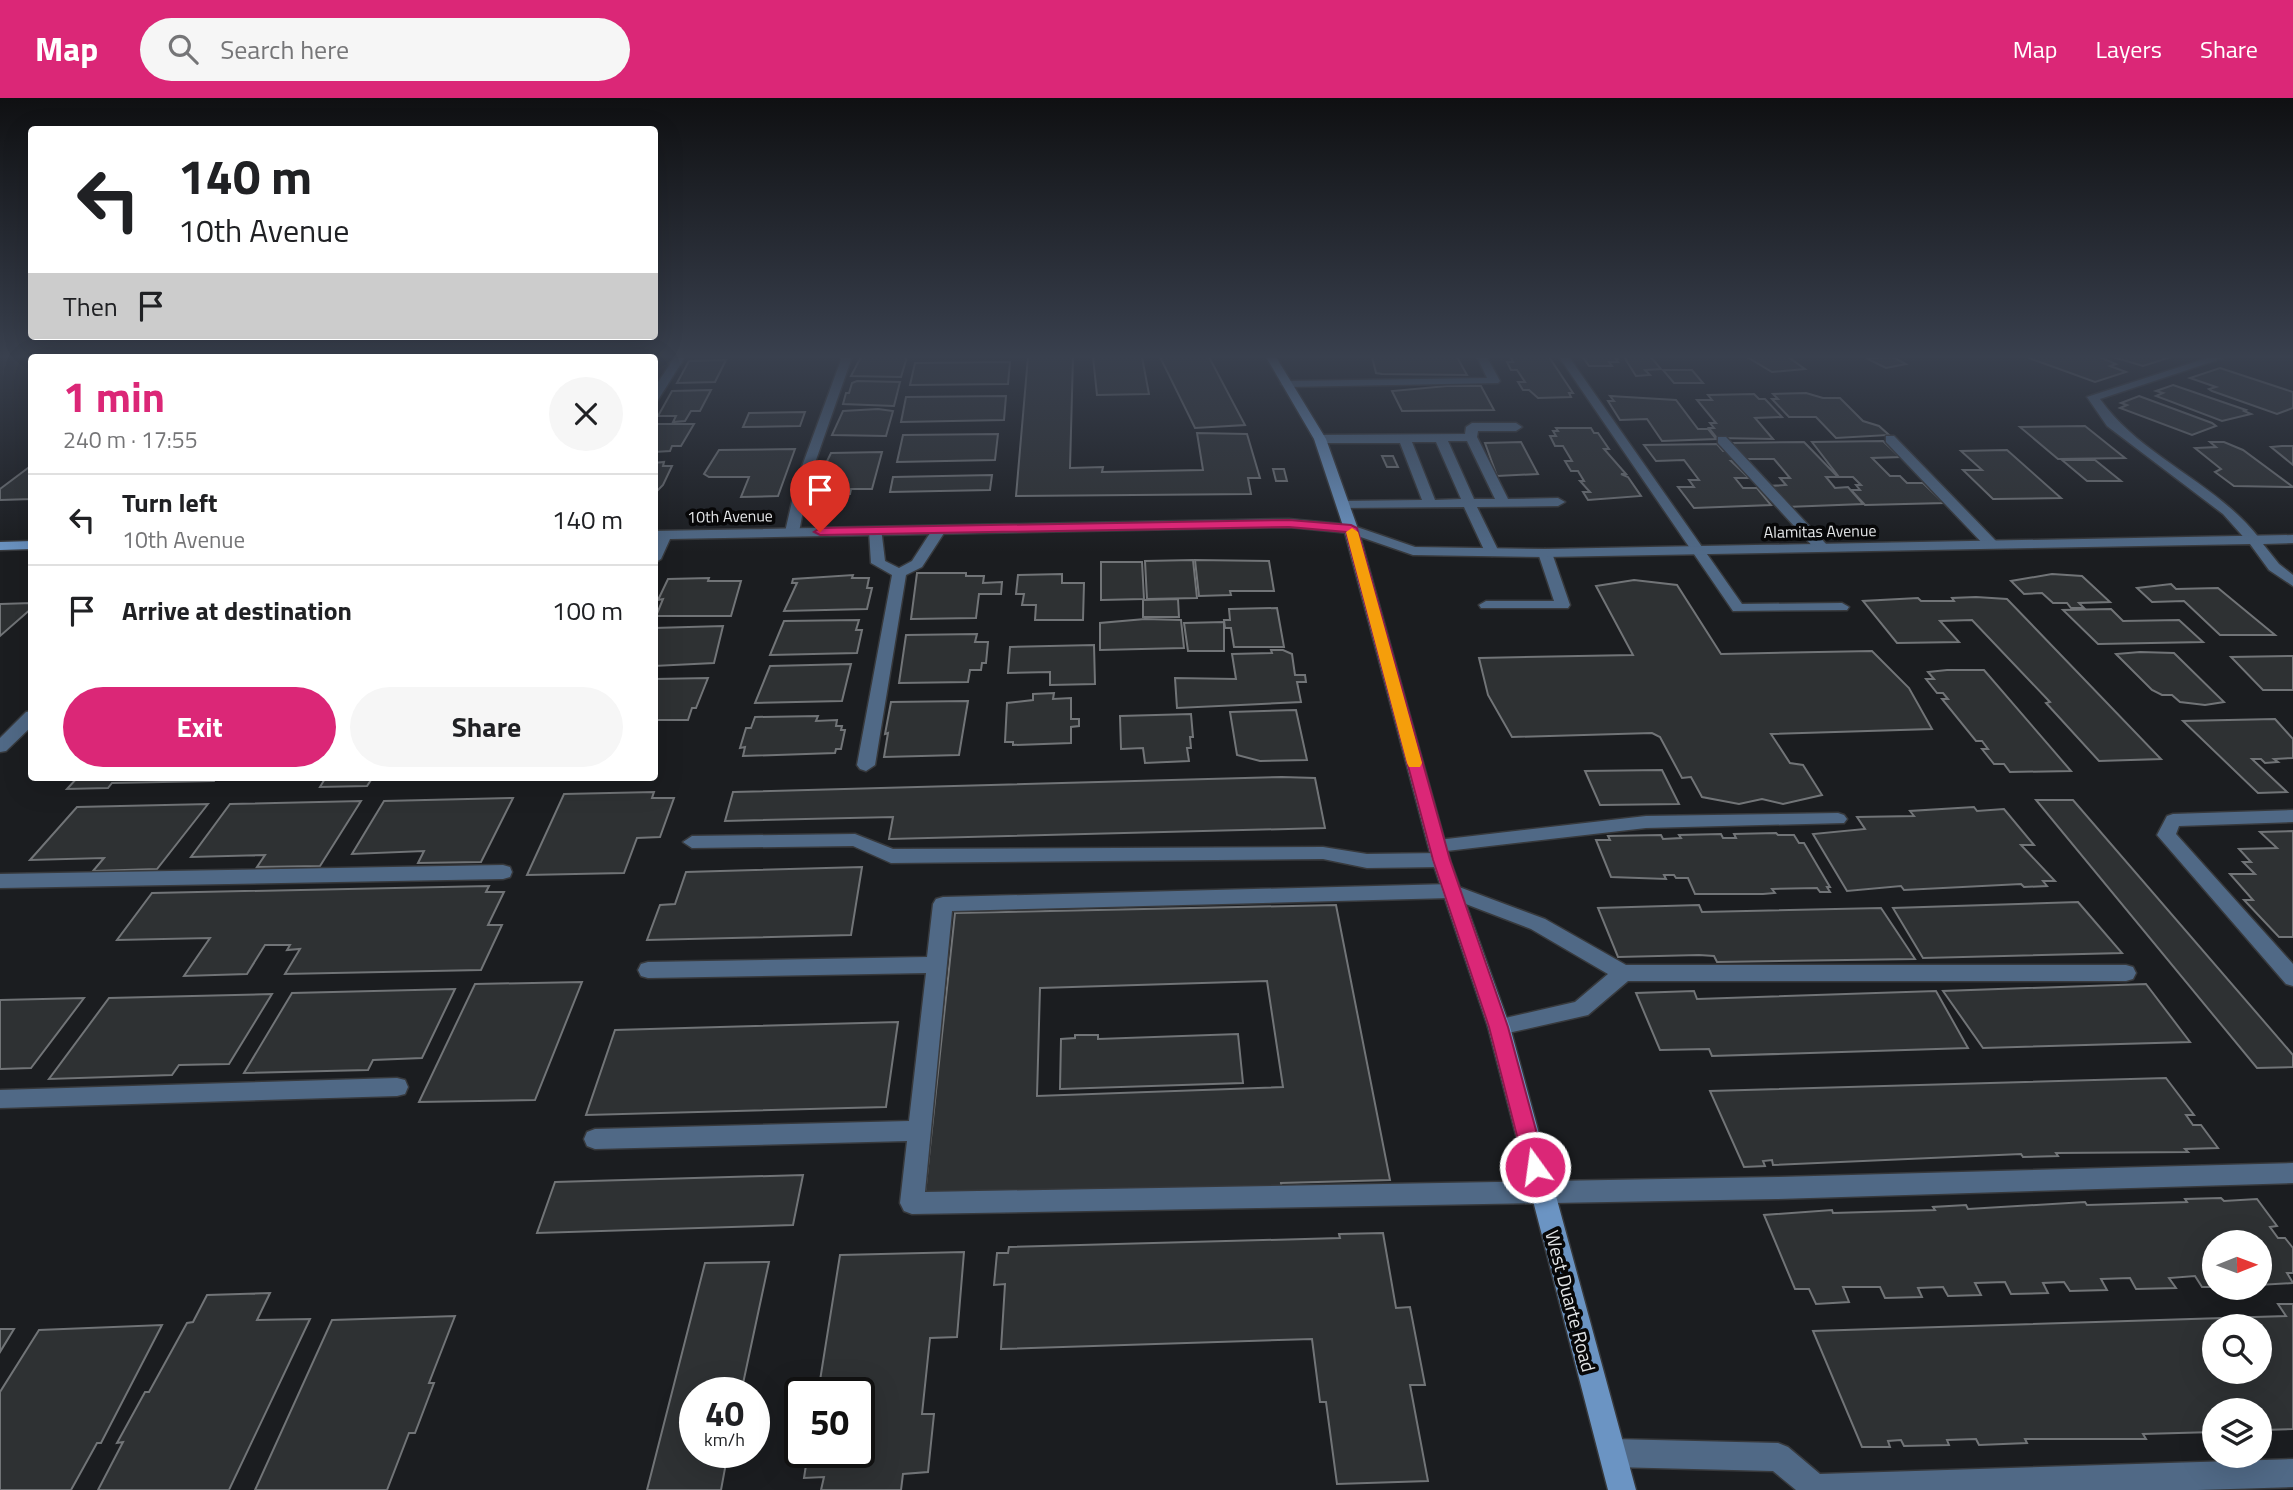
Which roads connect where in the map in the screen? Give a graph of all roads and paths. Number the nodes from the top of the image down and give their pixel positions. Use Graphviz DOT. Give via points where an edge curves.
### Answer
graph roads {
  1 [pos="824,422"];
  2 [pos="1310,422"];
  3 [pos="1609,422"];
  4 [pos="2111,422"];
  5 [pos="1517,427"];
  6 [pos="1440,438"];
  7 [pos="1471,438"];
  8 [pos="1320,439"];
  9 [pos="1405,439"];
  10 [pos="1890,439"];
  11 [pos="1722,440"];
  12 [pos="1503,502"];
  13 [pos="1558,502"];
  14 [pos="1469,503"];
  15 [pos="1430,504"];
  16 [pos="1343,505"];
  17 [pos="1351,528"];
  18 [pos="939,530"];
  19 [pos="876,531"];
  20 [pos="792,532"];
  21 [pos="660,535"];
  22 [pos="2293,538"];
  23 [pos="2253,539"];
  24 [pos="1991,544"];
  25 [pos="28,545"];
  26 [pos="0,546"];
  27 [pos="1822,548"];
  28 [pos="1697,551"];
  29 [pos="1492,552"];
  30 [pos="1545,554"];
  31 [pos="899,573"];
  32 [pos="2293,582"];
  33 [pos="1486,605"];
  34 [pos="1842,607"];
  35 [pos="28,720"];
  36 [pos="0,747"];
  37 [pos="866,765"];
  38 [pos="2293,816"];
  39 [pos="1838,819"];
  40 [pos="692,842"];
  41 [pos="1439,853"];
  42 [pos="503,872"];
  43 [pos="0,881"];
  44 [pos="1451,891"];
  45 [pos="937,965"];
  46 [pos="648,970"];
  47 [pos="1623,973"];
  48 [pos="2126,973"];
  49 [pos="2293,978"];
  50 [pos="1499,1027"];
  51 [pos="397,1087"];
  52 [pos="0,1099"];
  53 [pos="920,1131"];
  54 [pos="595,1139"];
  55 [pos="2293,1173"];
  56 [pos="1541,1191"];
  57 [pos="1613,1453"];
  58 [pos="2293,1473"];
  59 [pos="1819,1489"];
  60 [pos="1622,1490"];
  1 -- 20 [label="street" via="803,480"];
  2 -- 8 [label="main road, West Duarte Road"];
  3 -- 28 [label="street"];
  4 -- 23 [label="street" via="2228,511"];
  5 -- 7 [label="street" via="1472,427"];
  6 -- 7 [label="street"];
  6 -- 9 [label="street"];
  6 -- 14 [label="street"];
  7 -- 12 [label="street"];
  8 -- 9 [label="street"];
  8 -- 16 [label="main road, West Duarte Road"];
  9 -- 15 [label="street"];
  10 -- 24 [label="street"];
  11 -- 27 [label="street"];
  12 -- 13 [label="street"];
  12 -- 14 [label="street"];
  14 -- 15 [label="street"];
  14 -- 29 [label="street"];
  15 -- 16 [label="street"];
  16 -- 17 [label="main road, West Duarte Road"];
  17 -- 18 [label="street, 10th Avenue" via="1289,523"];
  17 -- 29 [label="street, Alamitas Avenue" via="1413,551"];
  17 -- 41 [label="main road, West Duarte Road"];
  18 -- 19 [label="street, 10th Avenue"];
  18 -- 31 [label="street" via="917,564"];
  19 -- 20 [label="street, 10th Avenue"];
  19 -- 31 [label="street" via="878,562"];
  20 -- 21 [label="street, 10th Avenue"];
  22 -- 23 [label="street, Alamitas Avenue"];
  23 -- 24 [label="street, Alamitas Avenue"];
  23 -- 32 [label="street" via="2274,567"];
  24 -- 27 [label="street, Alamitas Avenue"];
  25 -- 26 [label="main road"];
  27 -- 28 [label="street, Alamitas Avenue"];
  28 -- 30 [label="street, Alamitas Avenue"];
  28 -- 34 [label="street" via="1742,610"];
  29 -- 30 [label="street, Alamitas Avenue"];
  30 -- 33 [label="street" via="1563,604"];
  31 -- 37 [label="street"];
  35 -- 36 [label="street"];
  38 -- 49 [label="street" via="2173,820 2166,835"];
  39 -- 41 [label="street" via="1646,822"];
  40 -- 41 [label="street" via="855,840 891,856 1322,853 1367,861"];
  41 -- 44 [label="main road, West Duarte Road"];
  42 -- 43 [label="street"];
  44 -- 45 [label="street" via="943,904"];
  44 -- 47 [label="street" via="1538,924"];
  44 -- 50 [label="main road, West Duarte Road"];
  45 -- 46 [label="street"];
  45 -- 53 [label="street"];
  47 -- 48 [label="street"];
  47 -- 50 [label="street" via="1581,1009"];
  50 -- 56 [label="main road, West Duarte Road"];
  51 -- 52 [label="street"];
  53 -- 54 [label="street"];
  53 -- 56 [label="street" via="912,1203"];
  55 -- 56 [label="street"];
  56 -- 57 [label="main road, West Duarte Road"];
  57 -- 59 [label="street" via="1778,1457"];
  57 -- 60 [label="main road, West Duarte Road"];
  58 -- 59 [label="street"];
}
